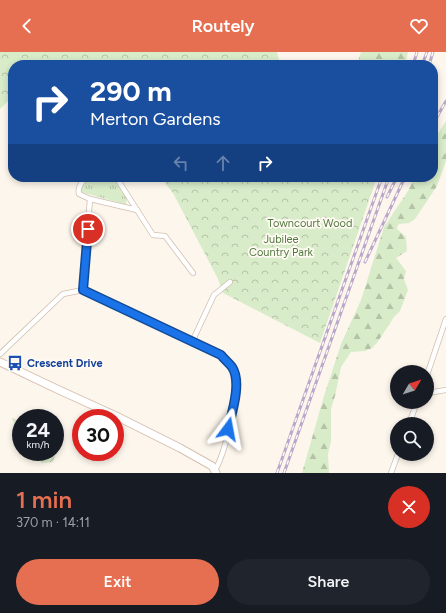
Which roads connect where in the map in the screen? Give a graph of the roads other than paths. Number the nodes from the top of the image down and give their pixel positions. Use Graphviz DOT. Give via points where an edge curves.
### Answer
graph roads {
  1 [pos="82,182"];
  2 [pos="119,182"];
  3 [pos="90,199"];
  4 [pos="136,210"];
  5 [pos="193,273"];
  6 [pos="230,282"];
  7 [pos="83,290"];
  8 [pos="446,319"];
  9 [pos="192,342"];
  10 [pos="0,354"];
  11 [pos="0,362"];
  12 [pos="430,365"];
  13 [pos="446,390"];
  14 [pos="434,392"];
  15 [pos="395,461"];
  16 [pos="216,472"];
  17 [pos="391,473"];
  1 -- 3 [label="street" via="78,187 79,194"];
  2 -- 4 [label="street"];
  3 -- 4 [label="street"];
  3 -- 7 [label="street"];
  4 -- 5 [label="street" via="153,235 164,236"];
  6 -- 9 [label="street" via="214,295"];
  7 -- 9 [label="street"];
  7 -- 10 [label="street" via="62,294"];
  8 -- 12 [label="street"];
  9 -- 16 [label="street" via="221,355 232,368 236,383 225,446"];
  11 -- 16 [label="street" via="174,445 212,466"];
  13 -- 14 [label="street"];
  15 -- 17 [label="street"];
}
